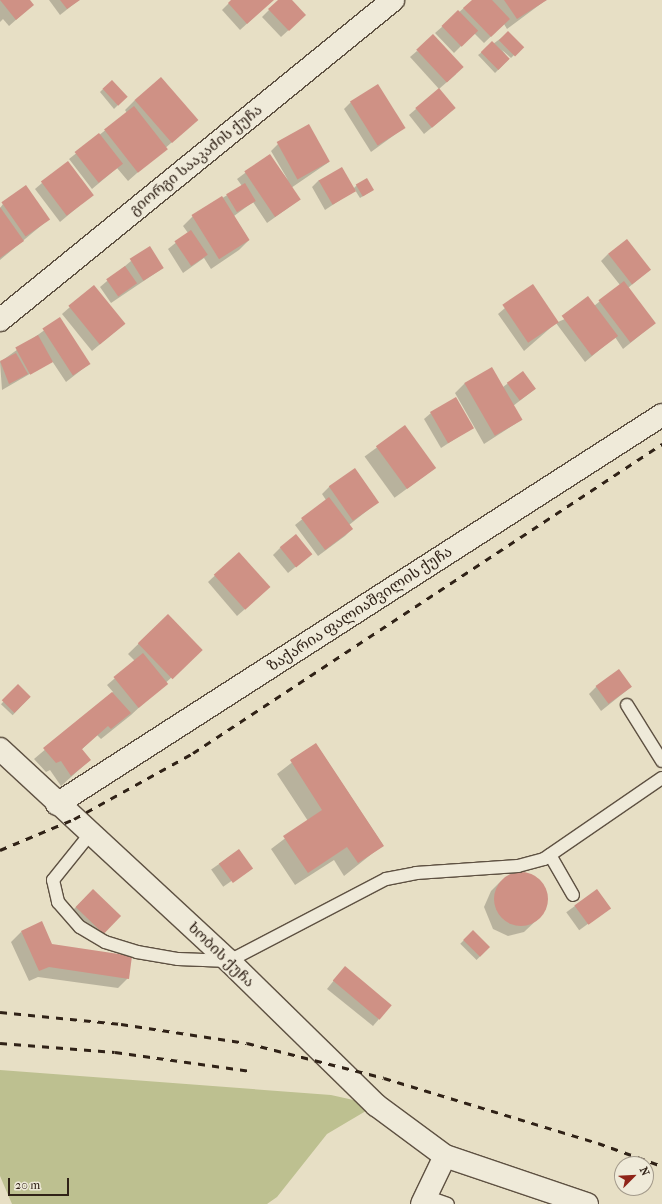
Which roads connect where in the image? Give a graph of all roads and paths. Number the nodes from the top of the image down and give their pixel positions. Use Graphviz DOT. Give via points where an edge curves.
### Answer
graph roads {
  1 [pos="393,0"];
  2 [pos="0,320"];
  3 [pos="662,415"];
  4 [pos="627,705"];
  5 [pos="0,749"];
  6 [pos="662,761"];
  7 [pos="662,778"];
  8 [pos="57,804"];
  9 [pos="90,834"];
  10 [pos="550,856"];
  11 [pos="573,895"];
  12 [pos="229,961"];
  13 [pos="446,1156"];
  14 [pos="424,1200"];
  15 [pos="448,1204"];
  16 [pos="587,1204"];
  1 -- 2 [label="street, გიორგი სააკაძის ქუჩა"];
  3 -- 8 [label="street, ზაქარია ფალიაშვილის ქუჩა"];
  4 -- 6 [label="lane"];
  5 -- 8 [label="street, ხობის ქუჩა"];
  7 -- 10 [label="lane"];
  8 -- 9 [label="street, ხობის ქუჩა"];
  9 -- 12 [label="street, ხობის ქუჩა"];
  9 -- 12 [label="lane" via="53,880 58,902 80,927 105,942 137,952 178,959"];
  10 -- 11 [label="lane"];
  10 -- 12 [label="lane" via="518,866 416,873 386,879"];
  12 -- 13 [label="street, ხობის ქუჩა" via="376,1105"];
  13 -- 14 [label="street"];
  13 -- 16 [label="street, ხობის ქუჩა"];
  14 -- 15 [label="lane"];
}
